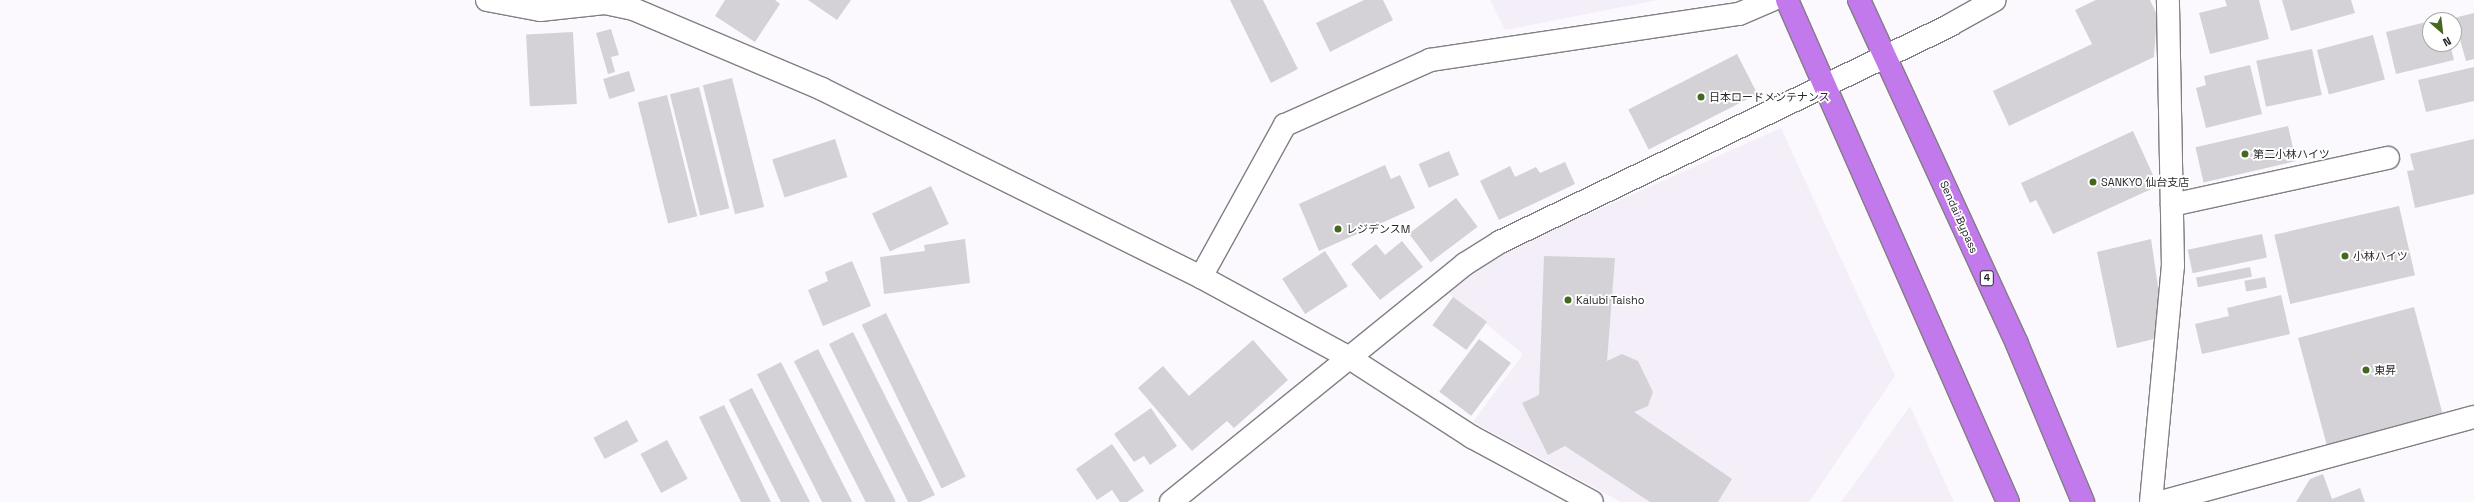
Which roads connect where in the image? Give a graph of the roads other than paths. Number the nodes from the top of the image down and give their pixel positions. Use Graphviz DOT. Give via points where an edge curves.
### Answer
graph roads {
  1 [pos="487,0"];
  2 [pos="1772,0"];
  3 [pos="1787,0"];
  4 [pos="1860,0"];
  5 [pos="1995,0"];
  6 [pos="2168,0"];
  7 [pos="1886,56"];
  8 [pos="1826,85"];
  9 [pos="2388,158"];
  10 [pos="2172,204"];
  11 [pos="1201,277"];
  12 [pos="1348,357"];
  13 [pos="2474,417"];
  14 [pos="1171,502"];
  15 [pos="1592,502"];
  16 [pos="2008,502"];
  17 [pos="2083,502"];
  18 [pos="2151,502"];
  19 [pos="2161,502"];
  1 -- 11 [label="street" via="540,10 605,3 633,9 822,89"];
  2 -- 11 [label="street" via="1739,14 1430,60 1285,125"];
  3 -- 8 [label="highway"];
  4 -- 7 [label="highway, Sendai Bypass / 4"];
  5 -- 7 [label="street"];
  6 -- 10 [label="street"];
  7 -- 8 [label="street"];
  7 -- 17 [label="highway, Sendai Bypass / 4" via="2017,344"];
  8 -- 12 [label="street" via="1500,242 1465,264"];
  8 -- 16 [label="highway"];
  9 -- 10 [label="street"];
  10 -- 18 [label="street" via="2173,266"];
  11 -- 12 [label="street"];
  12 -- 14 [label="street"];
  12 -- 15 [label="street" via="1472,437"];
  13 -- 19 [label="street"];
}
